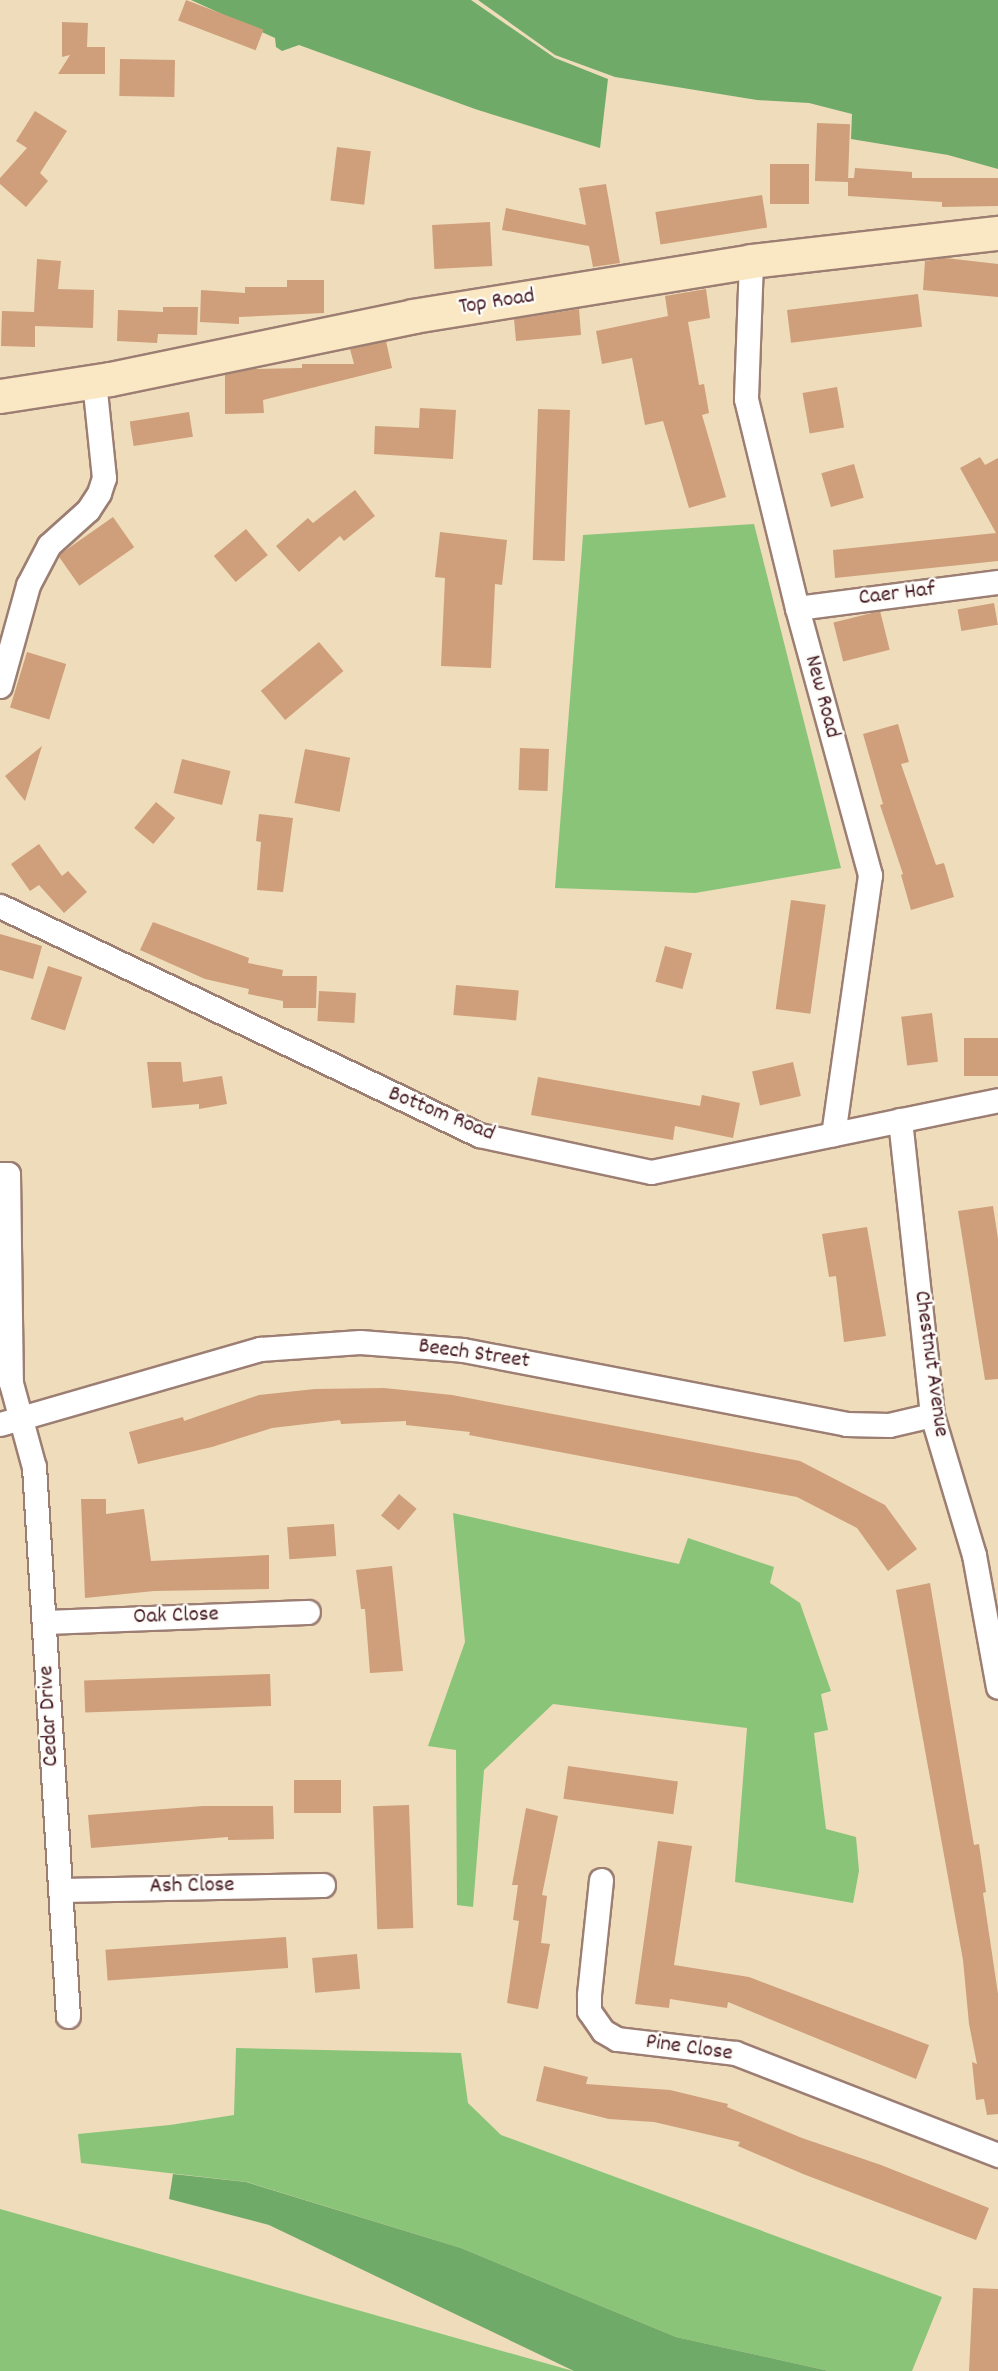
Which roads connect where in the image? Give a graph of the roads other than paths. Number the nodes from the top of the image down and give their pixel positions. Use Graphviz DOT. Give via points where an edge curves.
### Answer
graph roads {
  1 [pos="998,233"];
  2 [pos="751,261"];
  3 [pos="94,382"];
  4 [pos="0,396"];
  5 [pos="998,582"];
  6 [pos="797,608"];
  7 [pos="0,686"];
  8 [pos="0,906"];
  9 [pos="998,1100"];
  10 [pos="900,1120"];
  11 [pos="833,1134"];
  12 [pos="0,1174"];
  13 [pos="932,1415"];
  14 [pos="10,1421"];
  15 [pos="308,1612"];
  16 [pos="44,1622"];
  17 [pos="998,1687"];
  18 [pos="600,1880"];
  19 [pos="323,1885"];
  20 [pos="60,1890"];
  21 [pos="68,2016"];
  22 [pos="998,2155"];
  1 -- 2 [label="street, Top Road"];
  2 -- 3 [label="street, Top Road" via="413,316"];
  2 -- 6 [label="street, New Road" via="746,399"];
  3 -- 4 [label="street, Top Road"];
  3 -- 7 [label="street" via="104,478 88,510 49,545 28,585"];
  5 -- 6 [label="street, Caer Haf"];
  6 -- 11 [label="street, New Road" via="870,874"];
  8 -- 11 [label="street, Bottom Road" via="479,1135 651,1172"];
  9 -- 10 [label="street, Bottom Road"];
  10 -- 11 [label="street, Bottom Road"];
  10 -- 13 [label="street, Chestnut Avenue"];
  12 -- 14 [label="street, Cedar Drive" via="8,1174"];
  13 -- 14 [label="street, Beech Street" via="889,1425 846,1424 463,1350 360,1342 260,1349"];
  13 -- 17 [label="street, Chestnut Avenue" via="974,1555"];
  14 -- 16 [label="street, Cedar Drive" via="34,1467"];
  15 -- 16 [label="street, Oak Close"];
  16 -- 20 [label="street, Cedar Drive"];
  18 -- 22 [label="street, Pine Close" via="589,2011 603,2031 617,2039 735,2053"];
  19 -- 20 [label="street, Ash Close"];
  20 -- 21 [label="street, Cedar Drive"];
}
